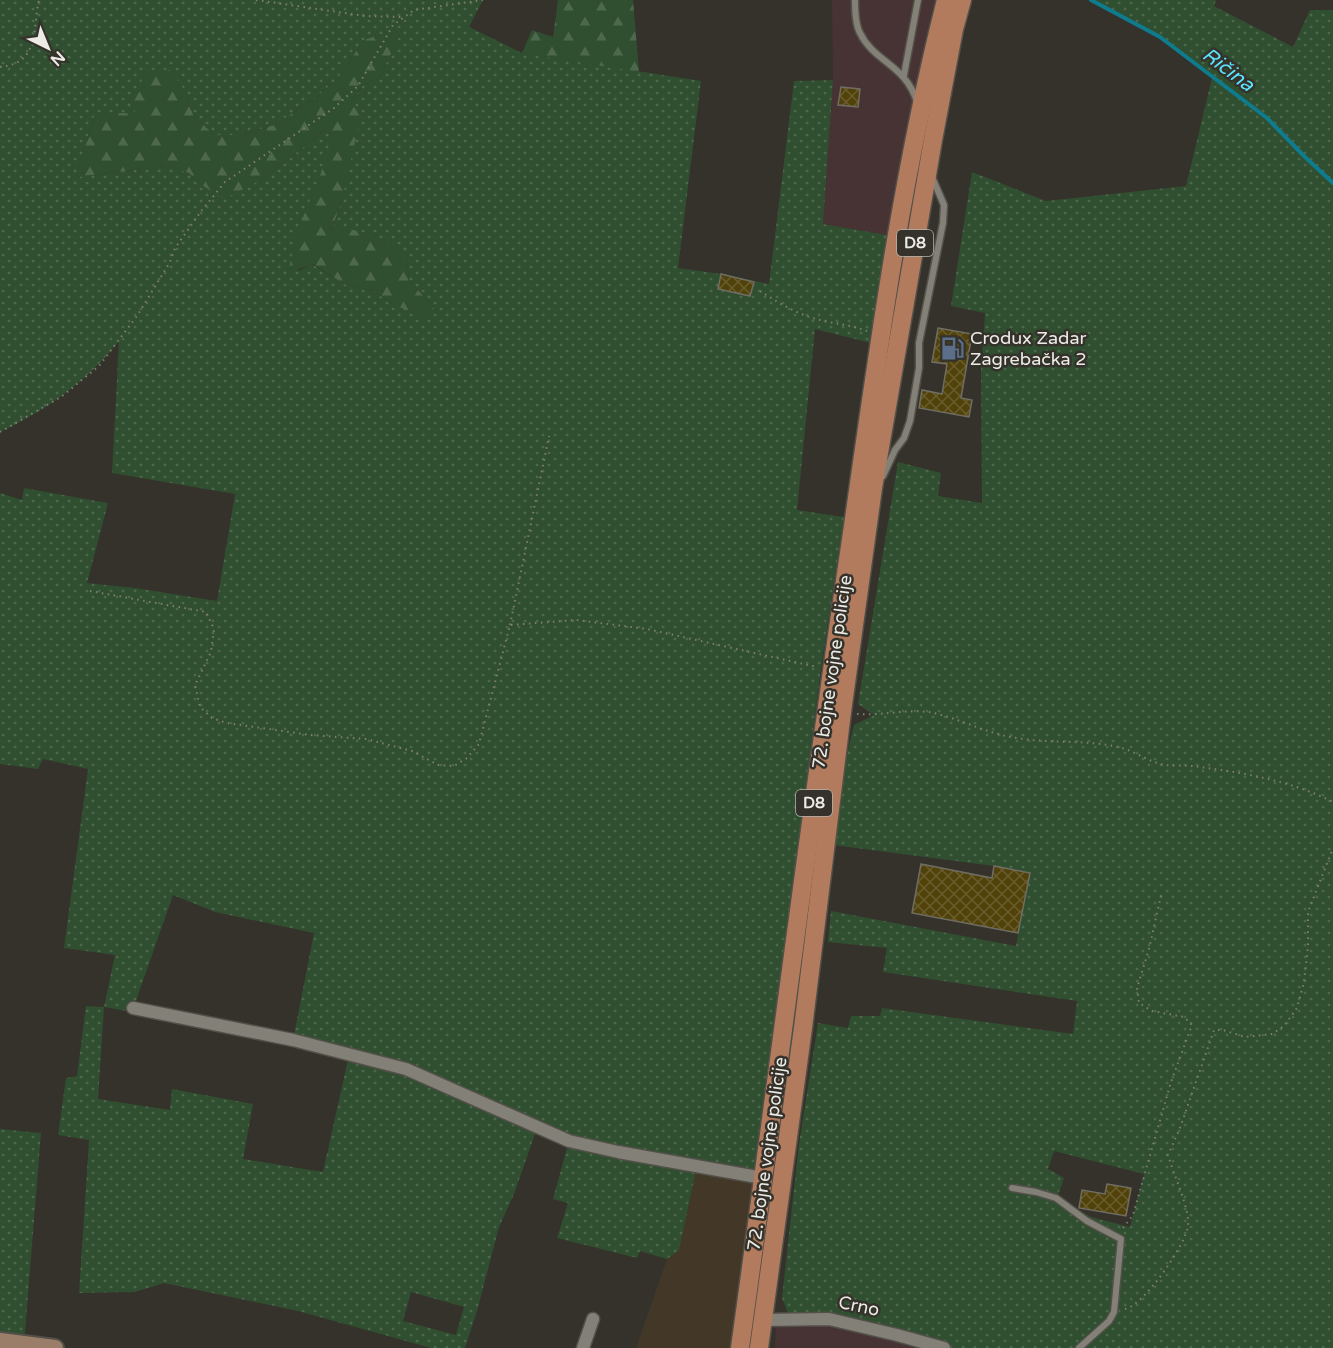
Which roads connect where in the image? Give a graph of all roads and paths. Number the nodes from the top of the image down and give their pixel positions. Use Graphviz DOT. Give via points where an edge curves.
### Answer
graph roads {
  1 [pos="39,0"];
  2 [pos="256,0"];
  3 [pos="483,0"];
  4 [pos="855,0"];
  5 [pos="918,0"];
  6 [pos="946,0"];
  7 [pos="962,0"];
  8 [pos="403,17"];
  9 [pos="0,67"];
  10 [pos="904,75"];
  11 [pos="921,114"];
  12 [pos="927,170"];
  13 [pos="760,291"];
  14 [pos="881,336"];
  15 [pos="0,432"];
  16 [pos="549,436"];
  17 [pos="873,488"];
  18 [pos="90,591"];
  19 [pos="510,625"];
  20 [pos="832,670"];
  21 [pos="842,712"];
  22 [pos="1333,802"];
  23 [pos="1333,848"];
  24 [pos="1162,891"];
  25 [pos="133,1008"];
  26 [pos="764,1178"];
  27 [pos="1012,1188"];
  28 [pos="1121,1239"];
  29 [pos="1114,1312"];
  30 [pos="593,1319"];
  31 [pos="763,1320"];
  32 [pos="0,1341"];
  33 [pos="55,1348"];
  34 [pos="583,1348"];
  35 [pos="740,1348"];
  36 [pos="759,1348"];
  37 [pos="944,1348"];
  38 [pos="1079,1348"];
  1 -- 9 [label="path" via="31,48 16,63"];
  2 -- 8 [label="path" via="365,16"];
  3 -- 8 [label="path" via="414,10"];
  4 -- 10 [label="lane" via="858,32"];
  5 -- 10 [label="lane"];
  6 -- 11 [label="main road, 72. bojne vojne policije / D8"];
  7 -- 12 [label="main road, 72. bojne vojne policije / D8"];
  8 -- 15 [label="path" via="393,25 358,86 342,101 225,182 175,248 137,316 99,366 61,397"];
  10 -- 11 [label="lane" via="912,85"];
  11 -- 14 [label="main road, 72. bojne vojne policije / D8"];
  12 -- 17 [label="main road, 72. bojne vojne policije / D8"];
  12 -- 17 [label="lane" via="944,205 919,343 915,396 903,438"];
  13 -- 14 [label="path" via="794,311"];
  14 -- 20 [label="main road, 72. bojne vojne policije / D8"];
  16 -- 19 [label="path"];
  17 -- 21 [label="main road, 72. bojne vojne policije / D8"];
  18 -- 19 [label="path" via="206,612 214,629 211,652 195,685 200,707 212,718 310,735 366,739 412,752 438,765 454,766 479,744"];
  19 -- 20 [label="path" via="576,620 647,629"];
  20 -- 26 [label="main road, 72. bojne vojne policije / D8"];
  21 -- 22 [label="path" via="933,713 1018,739 1104,745 1164,765 1251,775"];
  21 -- 31 [label="main road, 72. bojne vojne policije / D8" via="804,1028"];
  23 -- 29 [label="path" via="1308,912 1304,982 1297,1008 1284,1026 1272,1034 1245,1037 1214,1030 1168,1155 1188,1225 1179,1247 1145,1296 1129,1308"];
  24 -- 28 [label="path" via="1137,988 1139,1003 1152,1011 1184,1017 1191,1025 1133,1215 1124,1226"];
  25 -- 26 [label="street" via="293,1040 406,1070 569,1141"];
  26 -- 35 [label="main road, 72. bojne vojne policije / D8"];
  27 -- 28 [label="lane" via="1056,1198"];
  28 -- 29 [label="lane"];
  29 -- 38 [label="lane"];
  30 -- 34 [label="street"];
  31 -- 36 [label="main road, 72. bojne vojne policije / D8"];
  31 -- 37 [label="street, Crno" via="829,1319"];
  32 -- 33 [label="street"];
}
